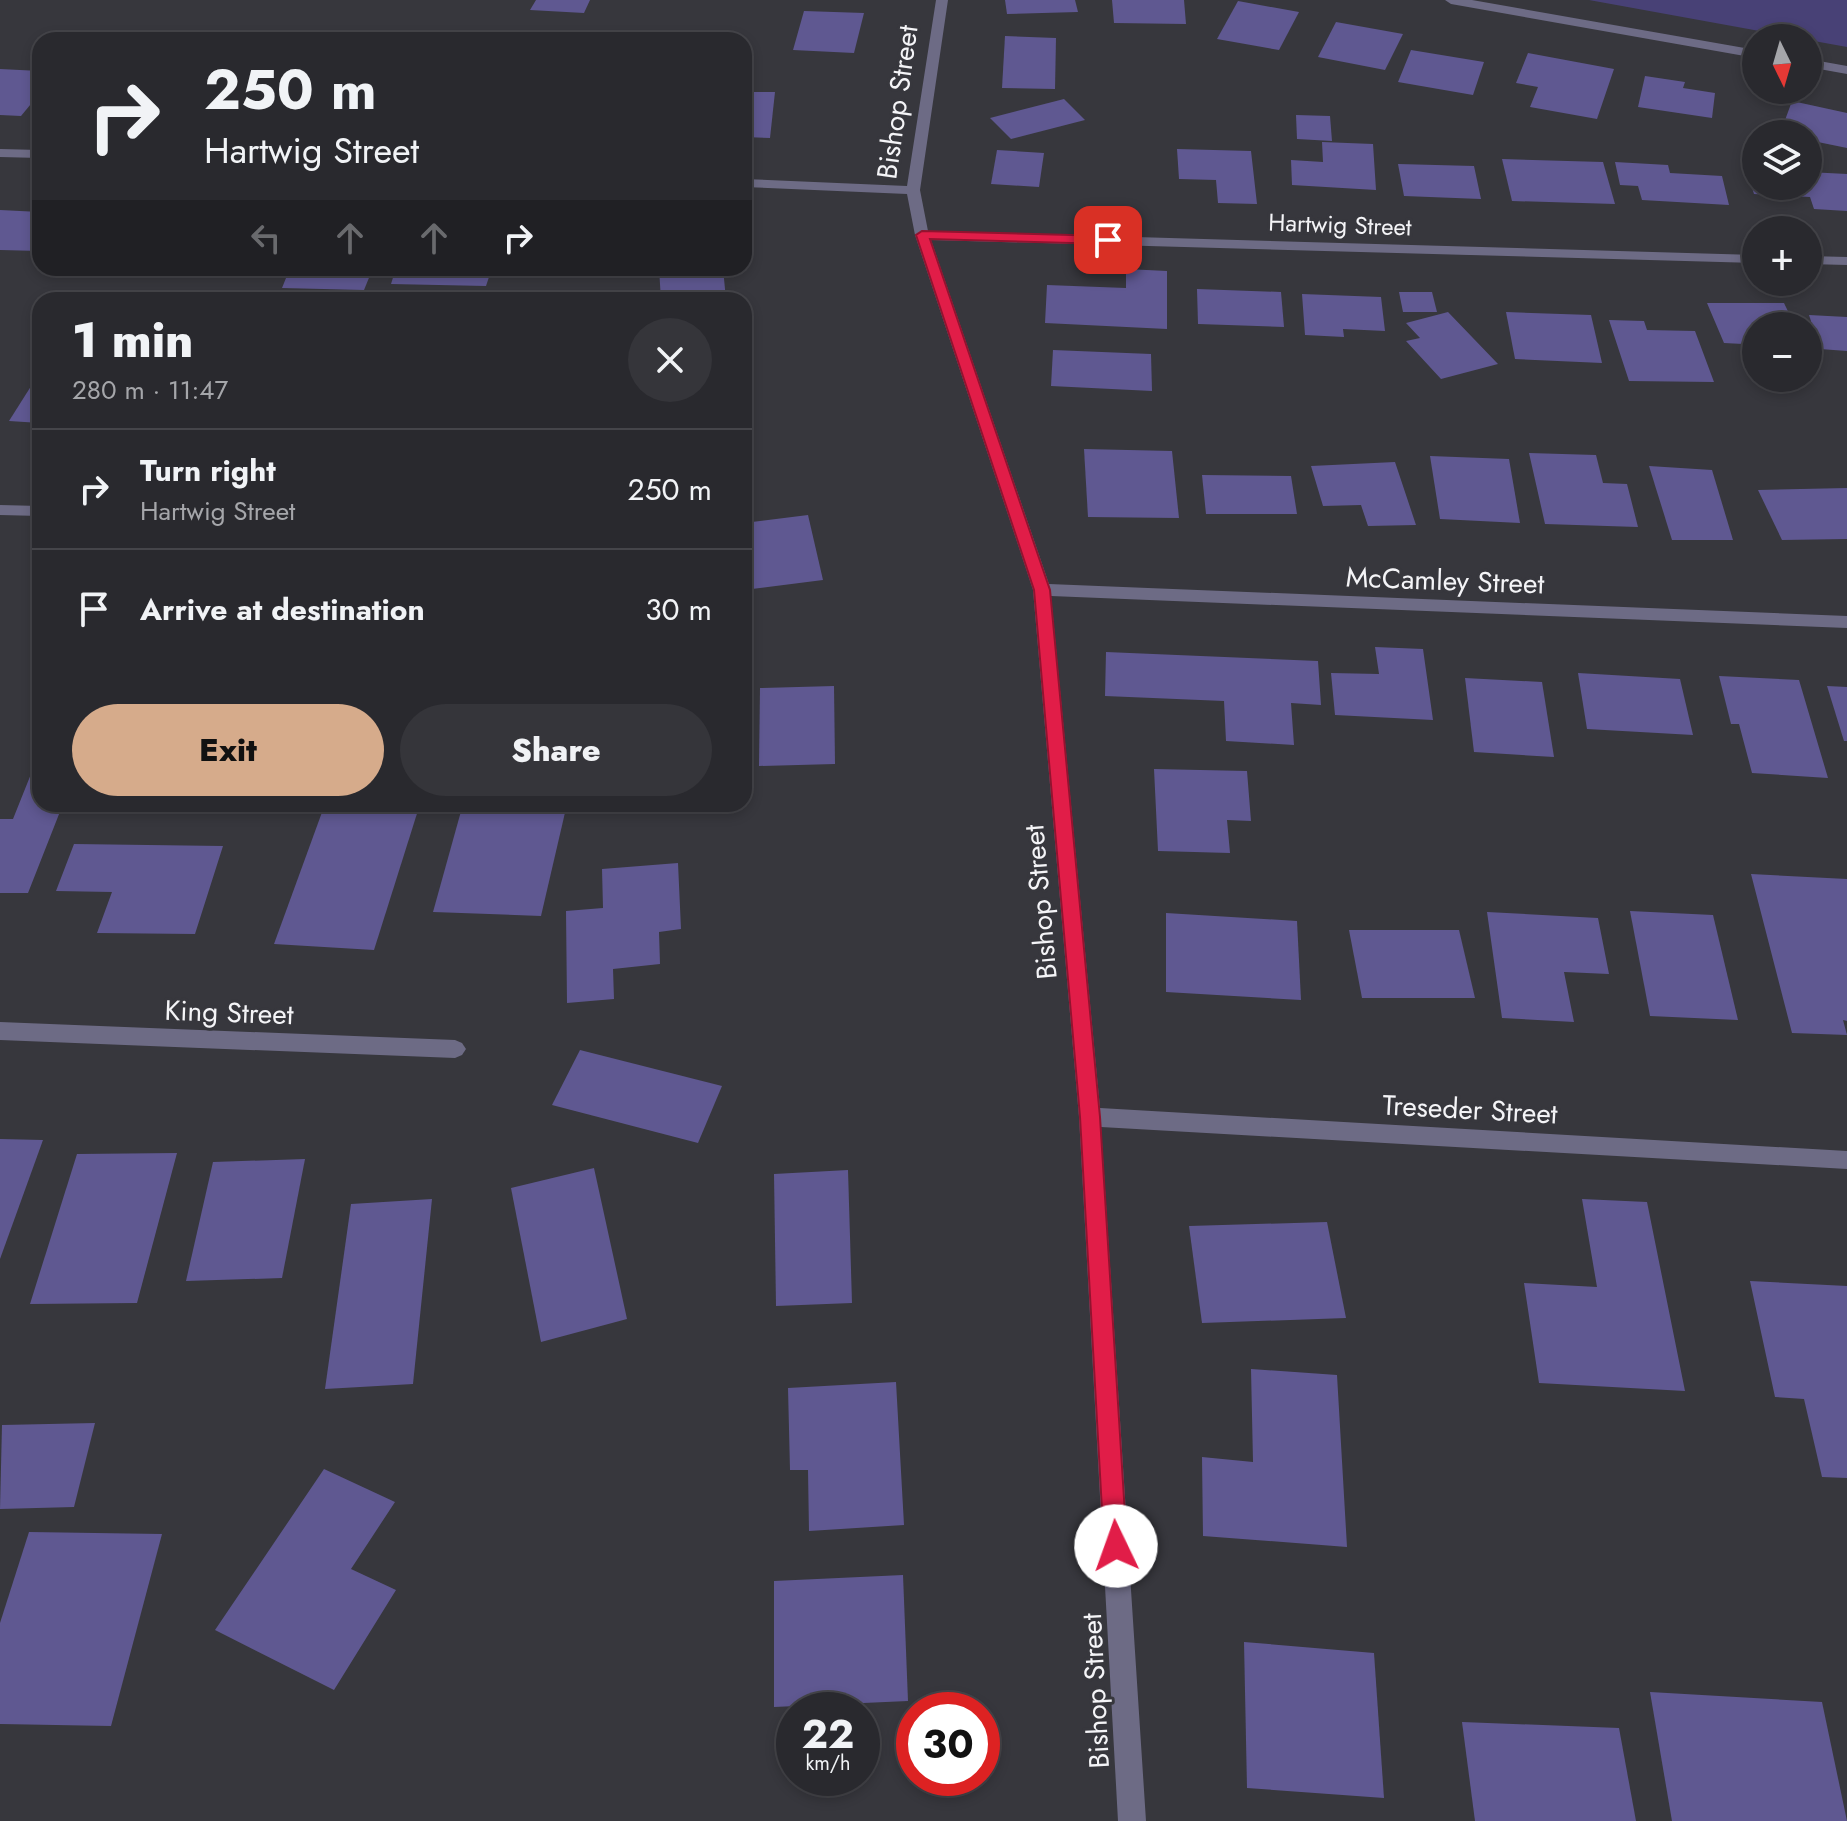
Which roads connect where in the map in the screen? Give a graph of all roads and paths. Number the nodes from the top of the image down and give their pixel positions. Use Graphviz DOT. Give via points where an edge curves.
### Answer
graph roads {
  1 [pos="942,0"];
  2 [pos="1451,0"];
  3 [pos="1742,52"];
  4 [pos="1822,66"];
  5 [pos="1847,70"];
  6 [pos="0,153"];
  7 [pos="32,154"];
  8 [pos="752,183"];
  9 [pos="913,190"];
  10 [pos="922,235"];
  11 [pos="1742,259"];
  12 [pos="1822,260"];
  13 [pos="1847,261"];
  14 [pos="0,510"];
  15 [pos="32,511"];
  16 [pos="1042,590"];
  17 [pos="1847,622"];
  18 [pos="0,1031"];
  19 [pos="455,1049"];
  20 [pos="1090,1117"];
  21 [pos="1847,1160"];
  22 [pos="1132,1821"];
  1 -- 9 [label="street, Bishop Street"];
  2 -- 3 [label="street"];
  4 -- 5 [label="street"];
  6 -- 7 [label="street"];
  8 -- 9 [label="street"];
  9 -- 10 [label="street, Bishop Street"];
  10 -- 11 [label="street, Hartwig Street"];
  10 -- 16 [label="street, Bishop Street"];
  12 -- 13 [label="street"];
  14 -- 15 [label="street"];
  16 -- 17 [label="street, McCamley Street"];
  16 -- 20 [label="street, Bishop Street"];
  18 -- 19 [label="street, King Street"];
  20 -- 21 [label="street, Treseder Street"];
  20 -- 22 [label="street, Bishop Street"];
}
